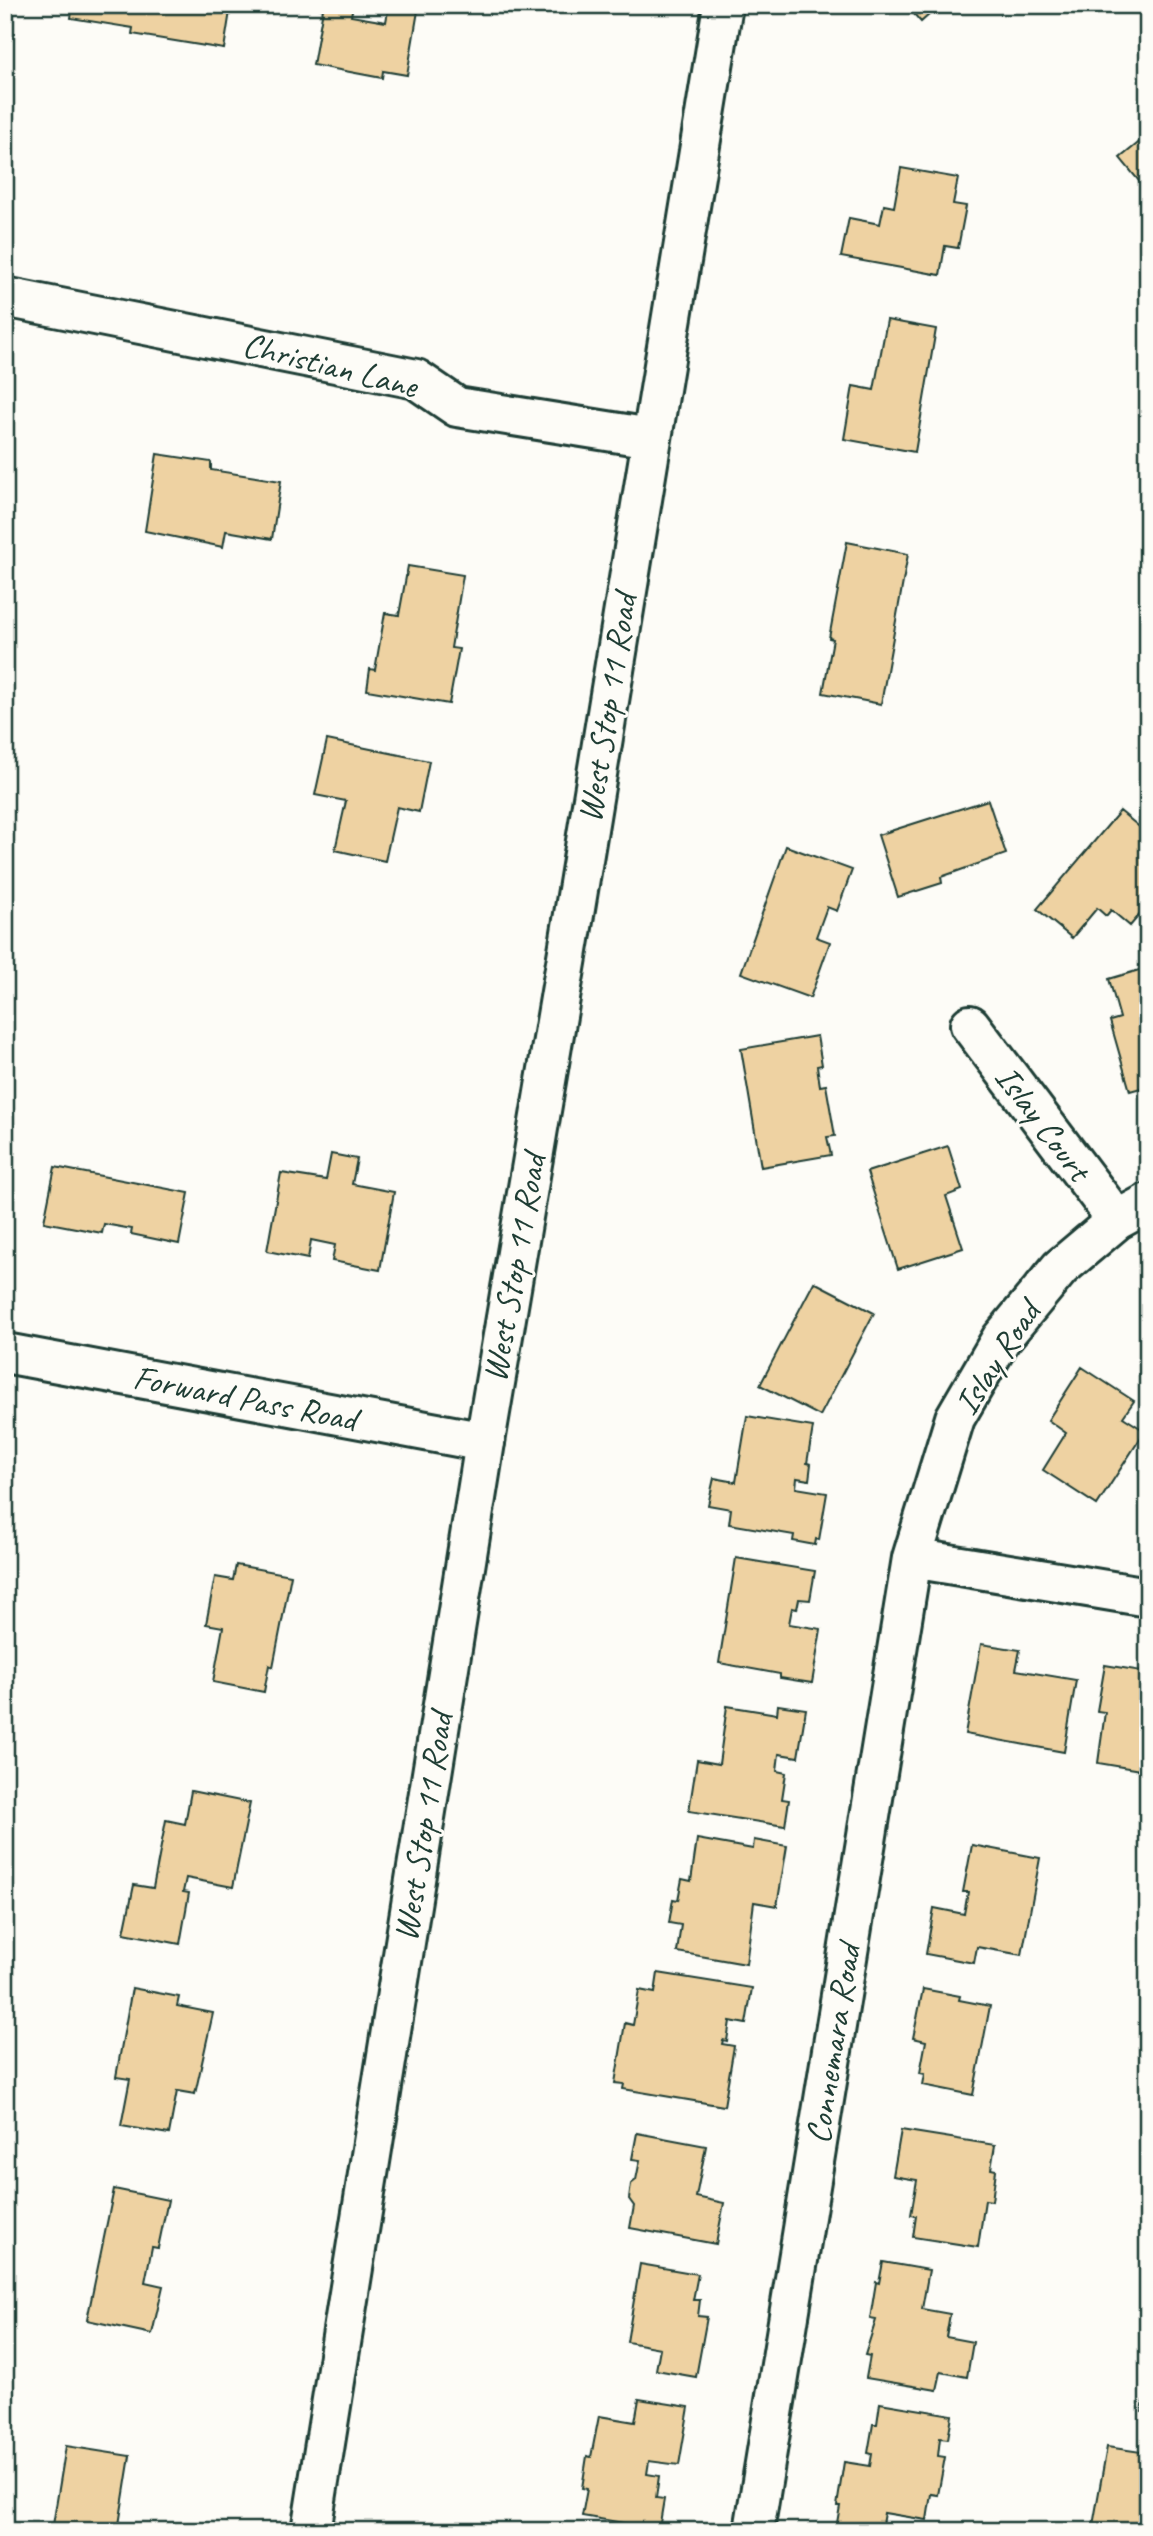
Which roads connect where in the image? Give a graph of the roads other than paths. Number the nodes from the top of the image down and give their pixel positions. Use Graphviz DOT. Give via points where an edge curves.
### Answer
graph roads {
  1 [pos="723,5"];
  2 [pos="5,297"];
  3 [pos="651,438"];
  4 [pos="970,1025"];
  5 [pos="1132,1211"];
  6 [pos="5,1353"];
  7 [pos="485,1443"];
  8 [pos="912,1558"];
  9 [pos="1148,1597"];
  10 [pos="311,2531"];
  11 [pos="754,2531"];
  1 -- 3 [label="street, West Stop 11 Road"];
  2 -- 3 [label="street, Christian Lane" via="416,379 457,407"];
  3 -- 7 [label="street, West Stop 11 Road"];
  4 -- 5 [label="street, Islay Court"];
  5 -- 8 [label="street, Islay Road" via="1060,1268 1001,1339 955,1418"];
  6 -- 7 [label="street, Forward Pass Road"];
  7 -- 10 [label="street, West Stop 11 Road"];
  8 -- 9 [label="street"];
  8 -- 11 [label="street, Connemara Road"];
}
